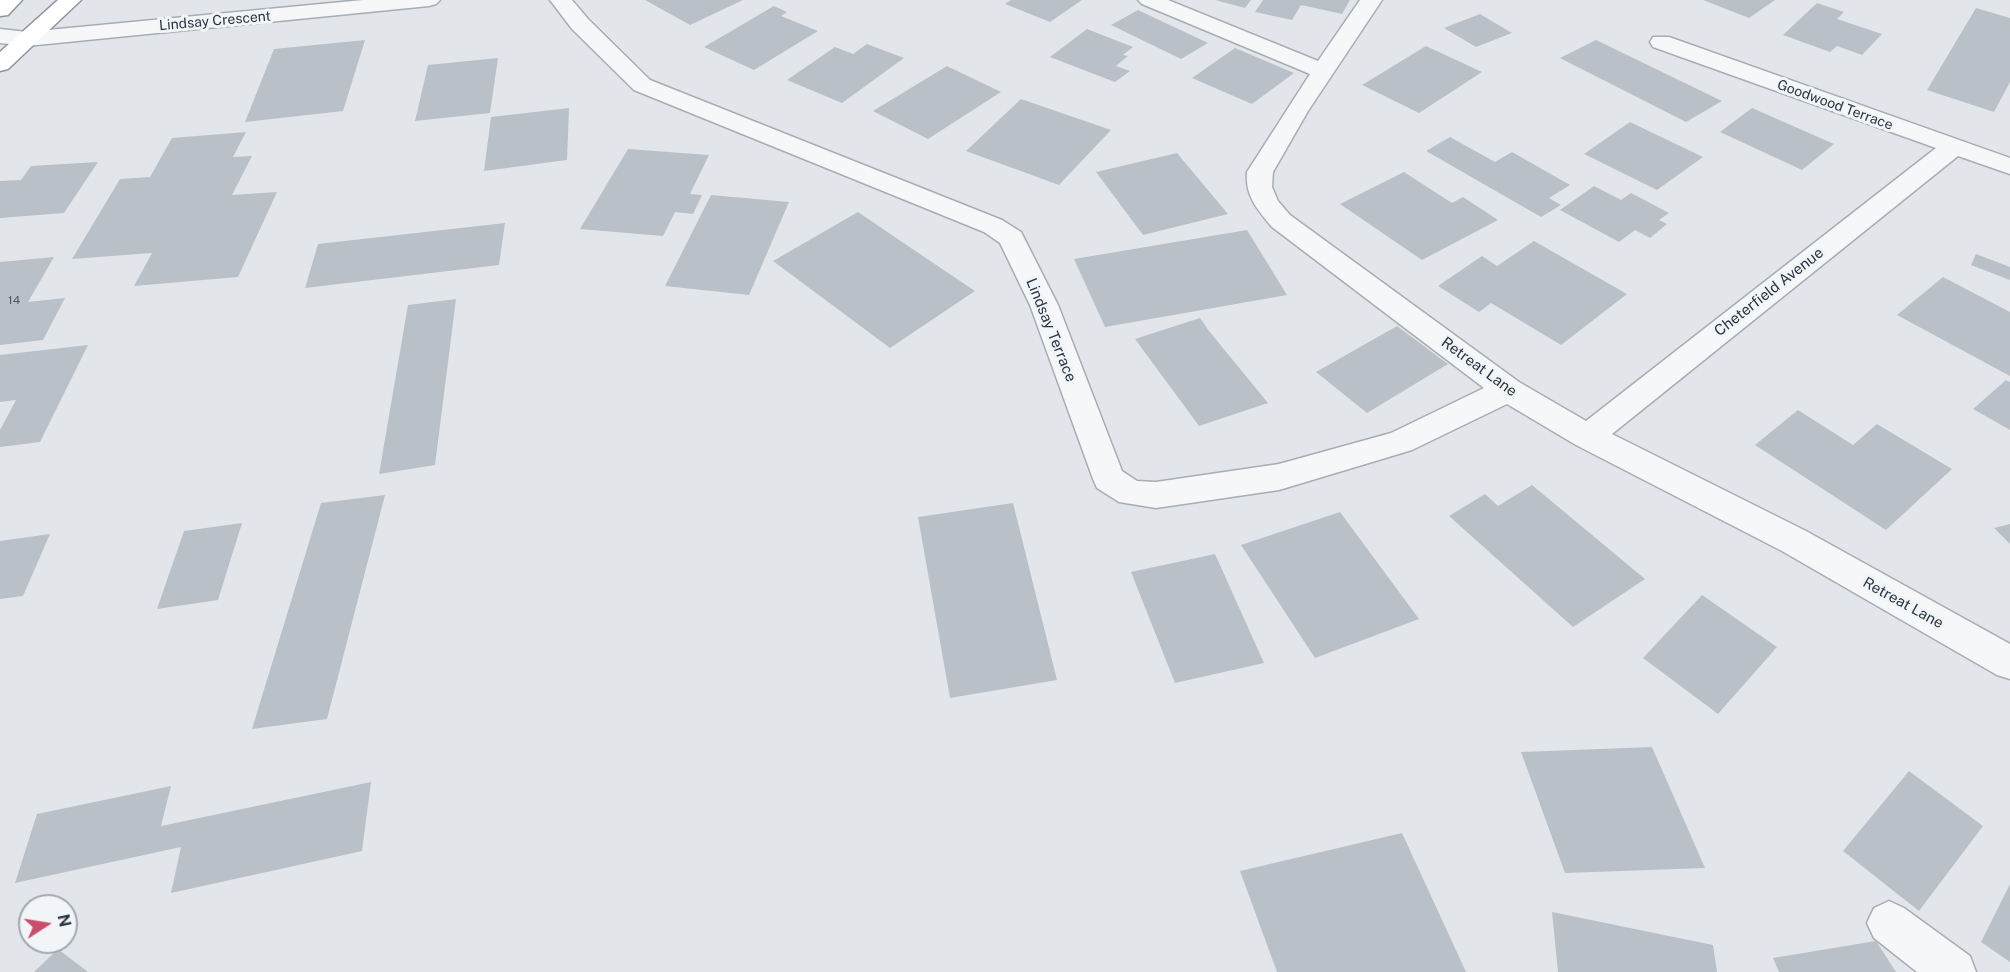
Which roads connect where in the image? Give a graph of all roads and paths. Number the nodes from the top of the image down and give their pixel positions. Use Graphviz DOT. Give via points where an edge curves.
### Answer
graph roads {
  1 [pos="11,0"];
  2 [pos="70,0"];
  3 [pos="429,0"];
  4 [pos="561,0"];
  5 [pos="1149,0"];
  6 [pos="1371,0"];
  7 [pos="0,10"];
  8 [pos="0,36"];
  9 [pos="27,39"];
  10 [pos="1661,42"];
  11 [pos="0,64"];
  12 [pos="1323,71"];
  13 [pos="1952,148"];
  14 [pos="2010,166"];
  15 [pos="1508,390"];
  16 [pos="1587,437"];
  17 [pos="2010,663"];
  18 [pos="1889,923"];
  19 [pos="1954,972"];
  1 -- 7 [label="highway"];
  2 -- 9 [label="highway"];
  3 -- 9 [label="street, Lindsay Crescent"];
  4 -- 15 [label="street, Lindsay Terrace" via="642,85 993,226 1011,238 1044,305 1109,479 1131,493 1155,495 1280,477 1401,442"];
  5 -- 12 [label="street"];
  6 -- 12 [label="street, Retreat Lane"];
  8 -- 9 [label="street, Lindsay Crescent"];
  9 -- 11 [label="highway"];
  10 -- 13 [label="street, Goodwood Terrace"];
  12 -- 15 [label="street, Retreat Lane" via="1260,172 1259,187 1266,203 1281,221"];
  13 -- 14 [label="street, Goodwood Terrace"];
  13 -- 16 [label="street, Cheterfield Avenue"];
  15 -- 16 [label="street, Retreat Lane"];
  16 -- 17 [label="street, Retreat Lane" via="1794,541"];
  18 -- 19 [label="street"];
}
